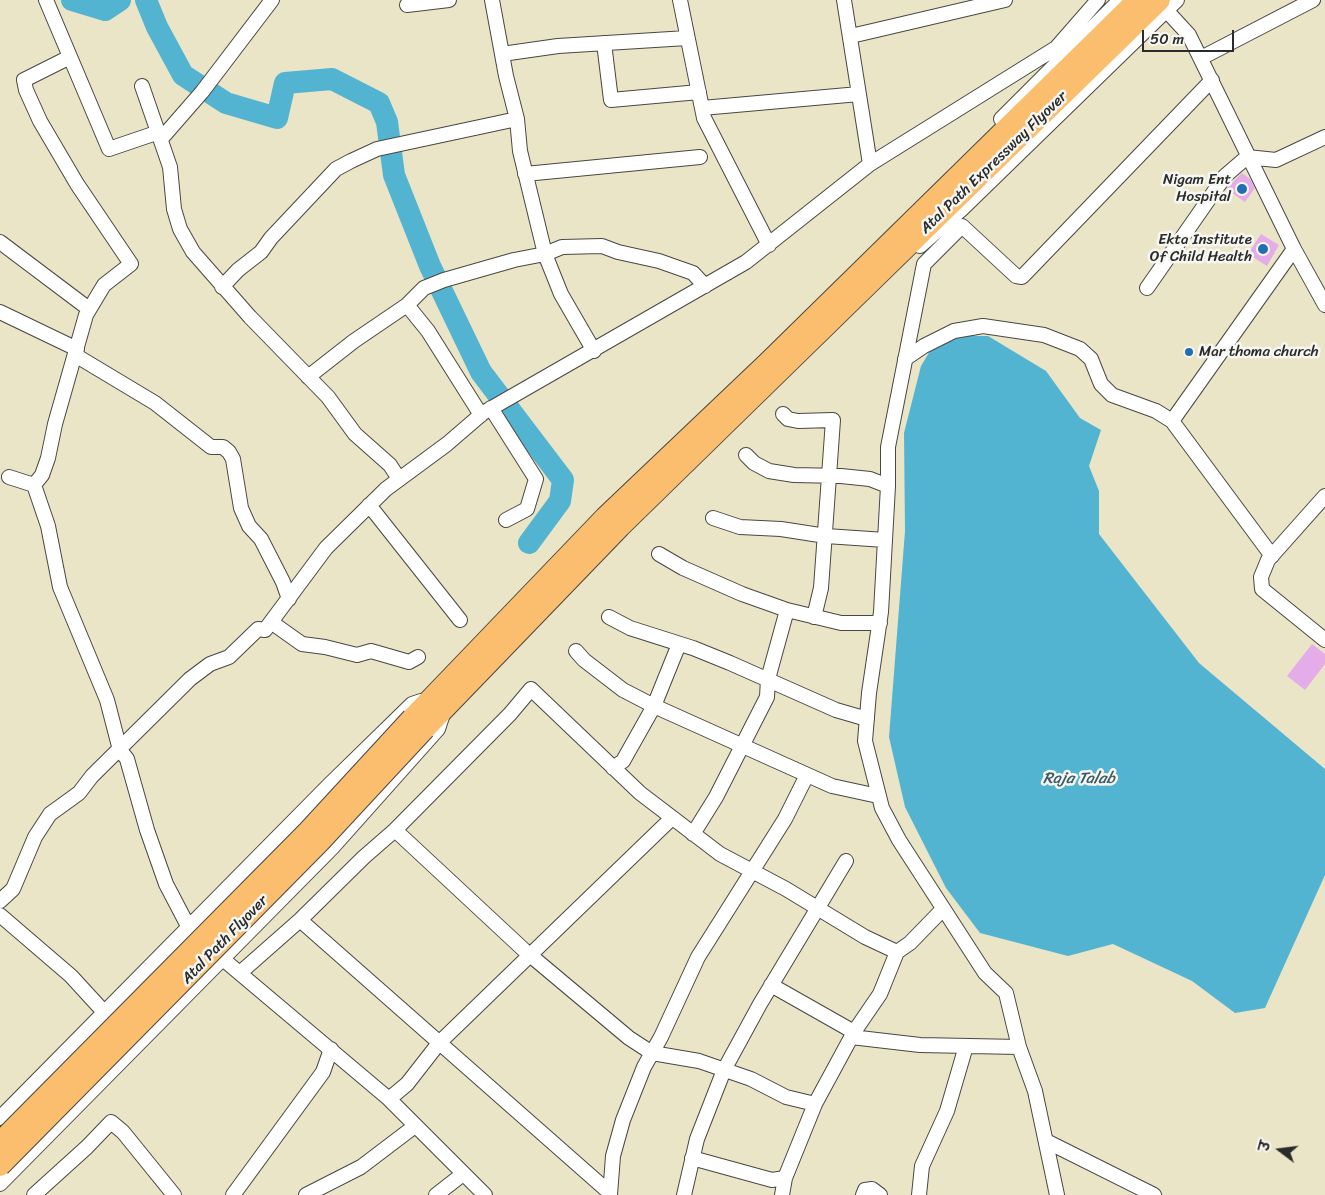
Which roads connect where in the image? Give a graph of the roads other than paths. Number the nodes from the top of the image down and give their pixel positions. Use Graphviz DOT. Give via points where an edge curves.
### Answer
graph roads {
  1 [pos="46,0"];
  2 [pos="272,0"];
  3 [pos="449,0"];
  4 [pos="492,0"];
  5 [pos="680,0"];
  6 [pos="844,0"];
  7 [pos="1005,0"];
  8 [pos="1098,0"];
  9 [pos="1120,0"];
  10 [pos="1136,0"];
  11 [pos="1177,0"];
  12 [pos="1313,0"];
  13 [pos="407,5"];
  14 [pos="1163,5"];
  15 [pos="851,36"];
  16 [pos="687,38"];
  17 [pos="604,43"];
  18 [pos="502,54"];
  19 [pos="70,57"];
  20 [pos="1201,58"];
  21 [pos="1212,80"];
  22 [pos="142,86"];
  23 [pos="698,92"];
  24 [pos="859,94"];
  25 [pos="702,108"];
  26 [pos="518,119"];
  27 [pos="160,135"];
  28 [pos="1325,137"];
  29 [pos="700,157"];
  30 [pos="1250,157"];
  31 [pos="870,164"];
  32 [pos="525,174"];
  33 [pos="0,242"];
  34 [pos="769,245"];
  35 [pos="899,245"];
  36 [pos="1294,248"];
  37 [pos="545,254"];
  38 [pos="705,286"];
  39 [pos="222,287"];
  40 [pos="1147,288"];
  41 [pos="407,305"];
  42 [pos="1325,305"];
  43 [pos="89,309"];
  44 [pos="0,312"];
  45 [pos="824,319"];
  46 [pos="594,351"];
  47 [pos="76,352"];
  48 [pos="905,359"];
  49 [pos="308,377"];
  50 [pos="486,412"];
  51 [pos="783,414"];
  52 [pos="1172,421"];
  53 [pos="746,455"];
  54 [pos="830,475"];
  55 [pos="9,477"];
  56 [pos="399,480"];
  57 [pos="34,485"];
  58 [pos="888,486"];
  59 [pos="1323,503"];
  60 [pos="370,506"];
  61 [pos="713,518"];
  62 [pos="506,520"];
  63 [pos="613,522"];
  64 [pos="826,536"];
  65 [pos="886,540"];
  66 [pos="658,554"];
  67 [pos="1272,556"];
  68 [pos="288,599"];
  69 [pos="787,610"];
  70 [pos="609,617"];
  71 [pos="814,617"];
  72 [pos="460,620"];
  73 [pos="271,622"];
  74 [pos="880,623"];
  75 [pos="1325,640"];
  76 [pos="679,644"];
  77 [pos="576,651"];
  78 [pos="418,657"];
  79 [pos="768,679"];
  80 [pos="438,704"];
  81 [pos="654,706"];
  82 [pos="867,719"];
  83 [pos="418,724"];
  84 [pos="741,745"];
  85 [pos="120,750"];
  86 [pos="613,768"];
  87 [pos="807,775"];
  88 [pos="878,796"];
  89 [pos="672,818"];
  90 [pos="395,830"];
  91 [pos="693,834"];
  92 [pos="846,861"];
  93 [pos="753,870"];
  94 [pos="0,901"];
  95 [pos="818,908"];
  96 [pos="943,909"];
  97 [pos="0,915"];
  98 [pos="300,920"];
  99 [pos="188,926"];
  100 [pos="897,952"];
  101 [pos="529,955"];
  102 [pos="224,960"];
  103 [pos="241,972"];
  104 [pos="772,985"];
  105 [pos="104,1012"];
  106 [pos="852,1034"];
  107 [pos="439,1043"];
  108 [pos="966,1046"];
  109 [pos="1019,1048"];
  110 [pos="331,1049"];
  111 [pos="652,1053"];
  112 [pos="724,1070"];
  113 [pos="389,1099"];
  114 [pos="815,1104"];
  115 [pos="0,1118"];
  116 [pos="415,1126"];
  117 [pos="1046,1141"];
  118 [pos="0,1142"];
  119 [pos="692,1158"];
  120 [pos="0,1166"];
  121 [pos="464,1174"];
  122 [pos="785,1178"];
  123 [pos="0,1184"];
  124 [pos="610,1194"];
  125 [pos="34,1195"];
  126 [pos="174,1195"];
  127 [pos="233,1195"];
  128 [pos="306,1195"];
  129 [pos="436,1195"];
  130 [pos="485,1195"];
  131 [pos="684,1195"];
  132 [pos="782,1195"];
  133 [pos="863,1195"];
  134 [pos="880,1195"];
  135 [pos="919,1195"];
  136 [pos="1057,1195"];
  137 [pos="1154,1195"];
  1 -- 19 [label="street"];
  2 -- 27 [label="street" via="202,92"];
  3 -- 13 [label="street"];
  4 -- 18 [label="street"];
  5 -- 16 [label="street"];
  6 -- 15 [label="street"];
  7 -- 15 [label="street"];
  8 -- 31 [label="street" via="1056,48"];
  9 -- 45 [label="street" via="909,212"];
  10 -- 35 [label="highway, Atal Path Expressway Flyover"];
  11 -- 14 [label="street"];
  12 -- 20 [label="street"];
  14 -- 20 [label="street" via="1189,35"];
  14 -- 35 [label="highway, Atal Path Expressway Flyover"];
  14 -- 45 [label="street" via="962,209"];
  15 -- 24 [label="street"];
  16 -- 17 [label="street"];
  16 -- 23 [label="street"];
  17 -- 18 [label="street"];
  17 -- 23 [label="street" via="611,100"];
  18 -- 26 [label="street"];
  19 -- 27 [label="street" via="109,149"];
  19 -- 43 [label="street" via="24,80 40,120 77,184 131,264 104,285"];
  20 -- 21 [label="street"];
  21 -- 30 [label="street"];
  21 -- 48 [label="street" via="1022,277 1016,276 962,226 924,264"];
  22 -- 27 [label="street"];
  23 -- 25 [label="street"];
  24 -- 25 [label="street"];
  24 -- 31 [label="street"];
  25 -- 34 [label="street" via="704,118"];
  26 -- 32 [label="street"];
  26 -- 39 [label="street" via="377,149 350,161 336,169 260,252"];
  27 -- 39 [label="street" via="170,167 174,209 180,229 193,252"];
  28 -- 30 [label="street" via="1276,160"];
  29 -- 32 [label="street"];
  30 -- 36 [label="street"];
  30 -- 40 [label="street" via="1225,176"];
  31 -- 34 [label="street"];
  32 -- 37 [label="street"];
  33 -- 43 [label="street"];
  34 -- 38 [label="street"];
  35 -- 45 [label="highway, Atal Path Expressway Flyover"];
  36 -- 42 [label="street"];
  36 -- 52 [label="street"];
  37 -- 38 [label="street" via="562,247 602,246 693,273"];
  37 -- 41 [label="street" via="444,280 424,288"];
  37 -- 46 [label="street" via="561,294"];
  38 -- 46 [label="street"];
  39 -- 49 [label="street"];
  41 -- 49 [label="street"];
  41 -- 50 [label="street"];
  43 -- 47 [label="street"];
  44 -- 47 [label="street"];
  45 -- 63 [label="highway, Atal Path Expressway Flyover"];
  46 -- 50 [label="street"];
  47 -- 57 [label="street" via="48,458"];
  47 -- 68 [label="street" via="155,403 211,447 229,452 241,508 283,582"];
  48 -- 52 [label="street" via="954,331 983,326 1044,335 1080,349 1091,359 1101,384 1112,395 1156,411"];
  48 -- 58 [label="street" via="888,447"];
  49 -- 56 [label="street" via="328,397 355,434 390,465"];
  50 -- 56 [label="street"];
  50 -- 62 [label="street" via="536,479 527,509"];
  51 -- 54 [label="street" via="798,421 834,420"];
  52 -- 67 [label="street"];
  53 -- 54 [label="street" via="769,471"];
  54 -- 58 [label="street" via="870,479"];
  54 -- 64 [label="street"];
  55 -- 57 [label="street"];
  56 -- 60 [label="street"];
  57 -- 85 [label="street" via="48,526 60,587 107,700"];
  58 -- 65 [label="street"];
  59 -- 67 [label="street"];
  60 -- 68 [label="street" via="326,548"];
  60 -- 72 [label="street"];
  61 -- 64 [label="street" via="740,527"];
  63 -- 80 [label="highway, Atal Path Flyover"];
  64 -- 65 [label="street"];
  64 -- 71 [label="street" via="821,588"];
  65 -- 74 [label="street"];
  66 -- 69 [label="street" via="742,594"];
  67 -- 75 [label="street" via="1261,576 1262,589"];
  68 -- 73 [label="street"];
  69 -- 71 [label="street"];
  69 -- 79 [label="street"];
  70 -- 76 [label="street" via="630,628"];
  71 -- 74 [label="street" via="841,623"];
  73 -- 78 [label="street" via="302,644 357,655 371,652 409,662"];
  73 -- 85 [label="street" via="265,630 253,633 229,657 210,664 190,679"];
  74 -- 82 [label="street"];
  76 -- 79 [label="street"];
  76 -- 81 [label="street"];
  77 -- 81 [label="street" via="623,690"];
  79 -- 82 [label="street" via="836,710"];
  79 -- 84 [label="street" via="767,697"];
  80 -- 83 [label="highway, Atal Path Flyover"];
  80 -- 99 [label="street" via="412,704"];
  80 -- 102 [label="street" via="438,729 332,848"];
  81 -- 84 [label="street"];
  81 -- 86 [label="street" via="623,761"];
  82 -- 88 [label="street" via="865,741"];
  83 -- 118 [label="highway, Atal Path Flyover, bridge"];
  83 -- 120 [label="highway, Atal Path Flyover, bridge" via="299,864"];
  84 -- 87 [label="street"];
  84 -- 91 [label="street" via="716,797"];
  85 -- 94 [label="street" via="79,793 50,814 35,838 12,889"];
  85 -- 99 [label="street" via="127,759 166,884"];
  86 -- 89 [label="street"];
  86 -- 90 [label="street" via="531,689"];
  87 -- 88 [label="street" via="832,786"];
  87 -- 93 [label="street" via="785,819"];
  88 -- 96 [label="street" via="899,840"];
  89 -- 91 [label="street"];
  89 -- 101 [label="street"];
  90 -- 98 [label="street"];
  90 -- 101 [label="street"];
  91 -- 93 [label="street" via="720,854"];
  92 -- 95 [label="street"];
  93 -- 95 [label="street"];
  93 -- 111 [label="street" via="698,957"];
  95 -- 100 [label="street" via="865,938"];
  95 -- 104 [label="street"];
  96 -- 100 [label="street"];
  96 -- 109 [label="street" via="985,973 1006,993"];
  97 -- 105 [label="street" via="71,976"];
  98 -- 103 [label="street"];
  98 -- 107 [label="street"];
  99 -- 102 [label="street"];
  99 -- 105 [label="street"];
  100 -- 106 [label="street" via="880,994"];
  101 -- 107 [label="street"];
  101 -- 111 [label="street" via="629,1038"];
  102 -- 103 [label="street"];
  102 -- 123 [label="street"];
  103 -- 110 [label="street"];
  104 -- 106 [label="street"];
  104 -- 112 [label="street"];
  105 -- 115 [label="street"];
  106 -- 108 [label="street" via="920,1045"];
  106 -- 114 [label="street"];
  107 -- 113 [label="street" via="407,1084"];
  107 -- 124 [label="street"];
  108 -- 109 [label="street"];
  108 -- 135 [label="street" via="947,1111 922,1166"];
  109 -- 117 [label="street" via="1035,1091"];
  110 -- 113 [label="street"];
  110 -- 127 [label="street" via="323,1072"];
  111 -- 112 [label="street" via="677,1056"];
  111 -- 124 [label="street" via="623,1120 613,1156"];
  112 -- 114 [label="street" via="751,1079 786,1097"];
  112 -- 119 [label="street"];
  113 -- 116 [label="street"];
  114 -- 122 [label="street"];
  116 -- 121 [label="street"];
  116 -- 128 [label="street" via="361,1167"];
  117 -- 136 [label="street"];
  117 -- 137 [label="street"];
  119 -- 122 [label="street" via="772,1180"];
  119 -- 131 [label="street"];
  121 -- 129 [label="street"];
  121 -- 130 [label="street"];
  122 -- 132 [label="street"];
  125 -- 126 [label="street" via="111,1122 123,1132"];
  133 -- 134 [label="street" via="864,1190 872,1189"];
}
